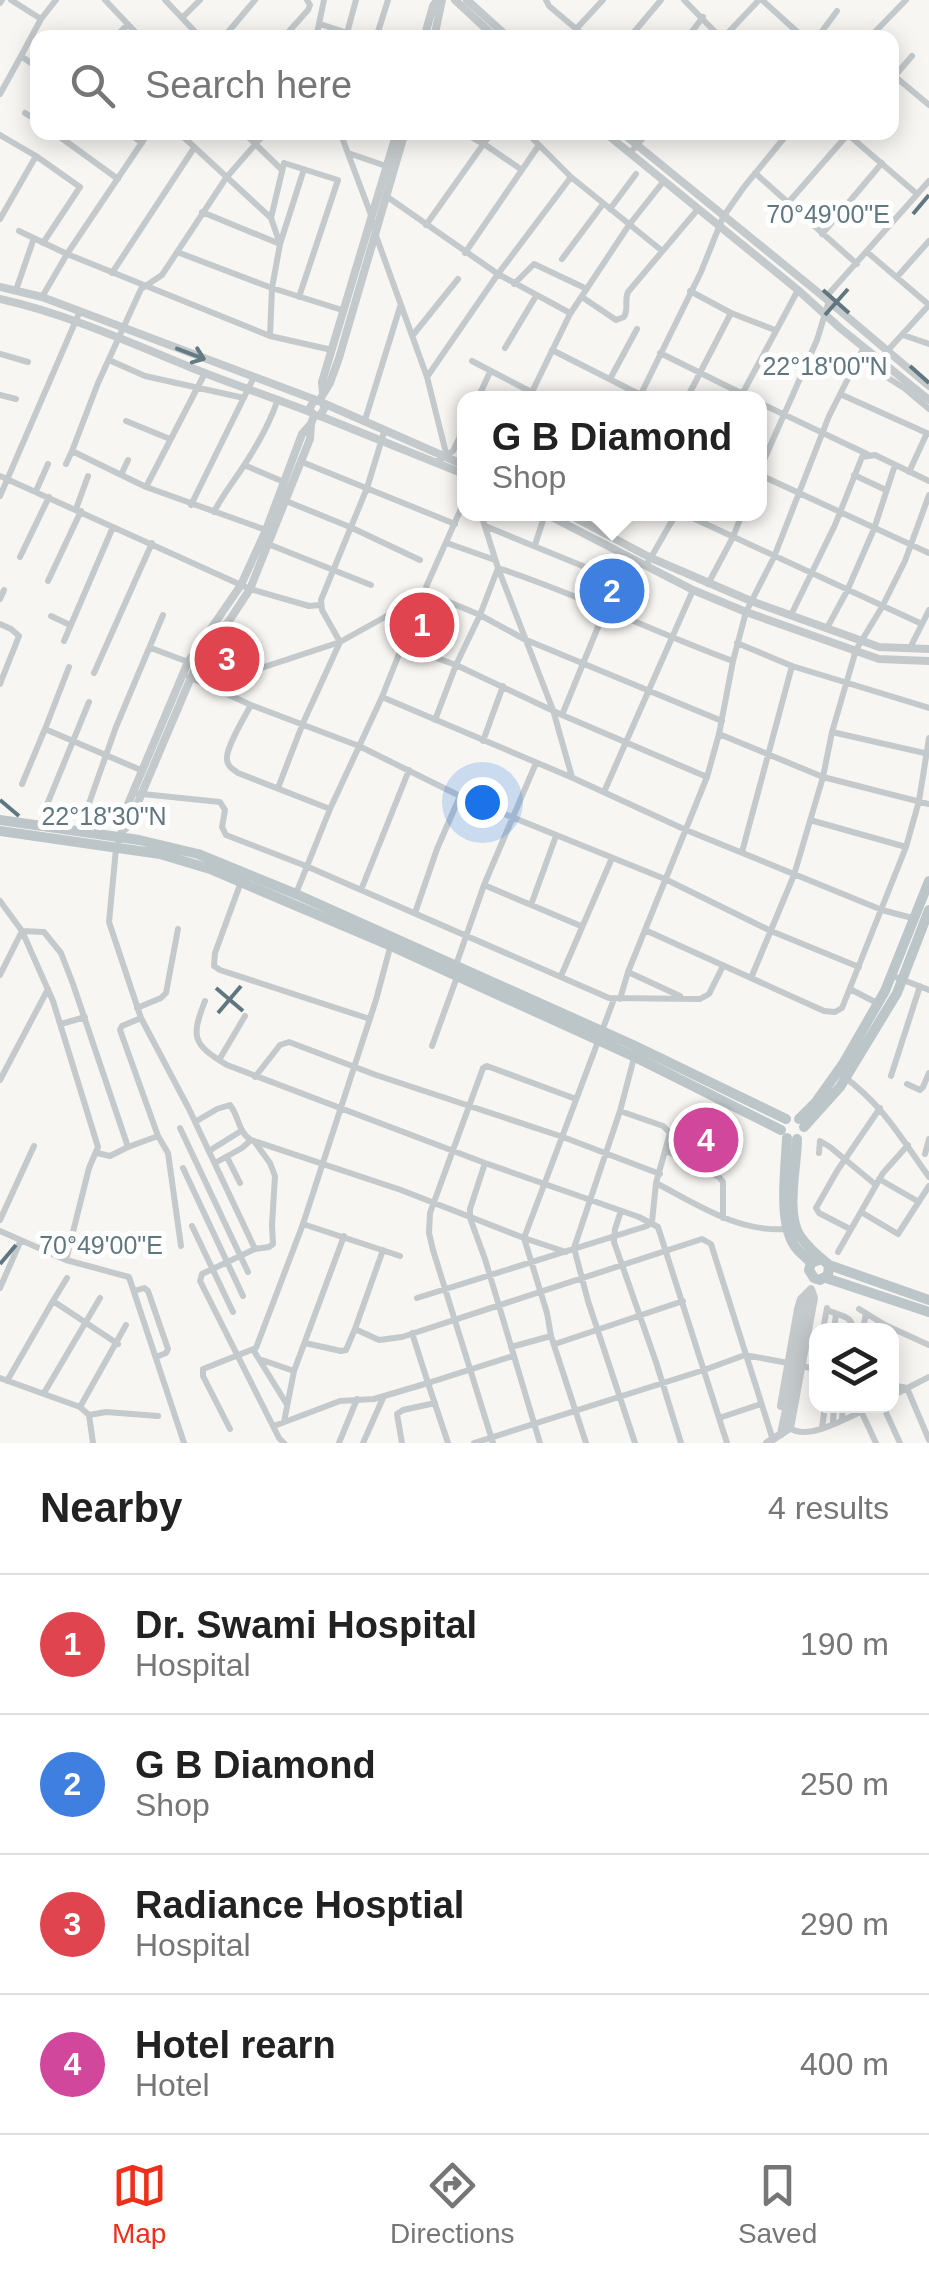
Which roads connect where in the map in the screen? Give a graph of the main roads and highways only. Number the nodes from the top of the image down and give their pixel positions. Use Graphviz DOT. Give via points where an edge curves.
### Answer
graph roads {
  1 [pos="0,820"];
  2 [pos="0,831"];
  3 [pos="37,832"];
  4 [pos="119,839"];
  5 [pos="929,882"];
  6 [pos="294,899"];
  7 [pos="929,910"];
  8 [pos="919,921"];
  9 [pos="897,978"];
  10 [pos="599,1036"];
  11 [pos="842,1075"];
  12 [pos="801,1123"];
  13 [pos="788,1131"];
  14 [pos="820,1262"];
  15 [pos="817,1282"];
  16 [pos="929,1300"];
  17 [pos="929,1312"];
  1 -- 3 [label="main road"];
  2 -- 3 [label="main road"];
  3 -- 4 [label="main road"];
  4 -- 6 [label="main road"];
  4 -- 6 [label="main road" via="198,854"];
  5 -- 8 [label="main road"];
  6 -- 10 [label="main road"];
  7 -- 8 [label="main road"];
  8 -- 9 [label="main road"];
  9 -- 11 [label="main road"];
  9 -- 11 [label="main road" via="897,992"];
  10 -- 13 [label="main road"];
  10 -- 13 [label="main road"];
  11 -- 12 [label="main road"];
  12 -- 13 [label="main road" via="802,1134"];
  12 -- 13 [label="main road" via="791,1117"];
  13 -- 14 [label="main road" via="795,1222"];
  13 -- 14 [label="main road" via="788,1229 794,1246"];
  14 -- 15 [label="main road" via="809,1270"];
  14 -- 15 [label="main road" via="830,1272"];
  14 -- 16 [label="main road"];
  15 -- 17 [label="main road"];
}
